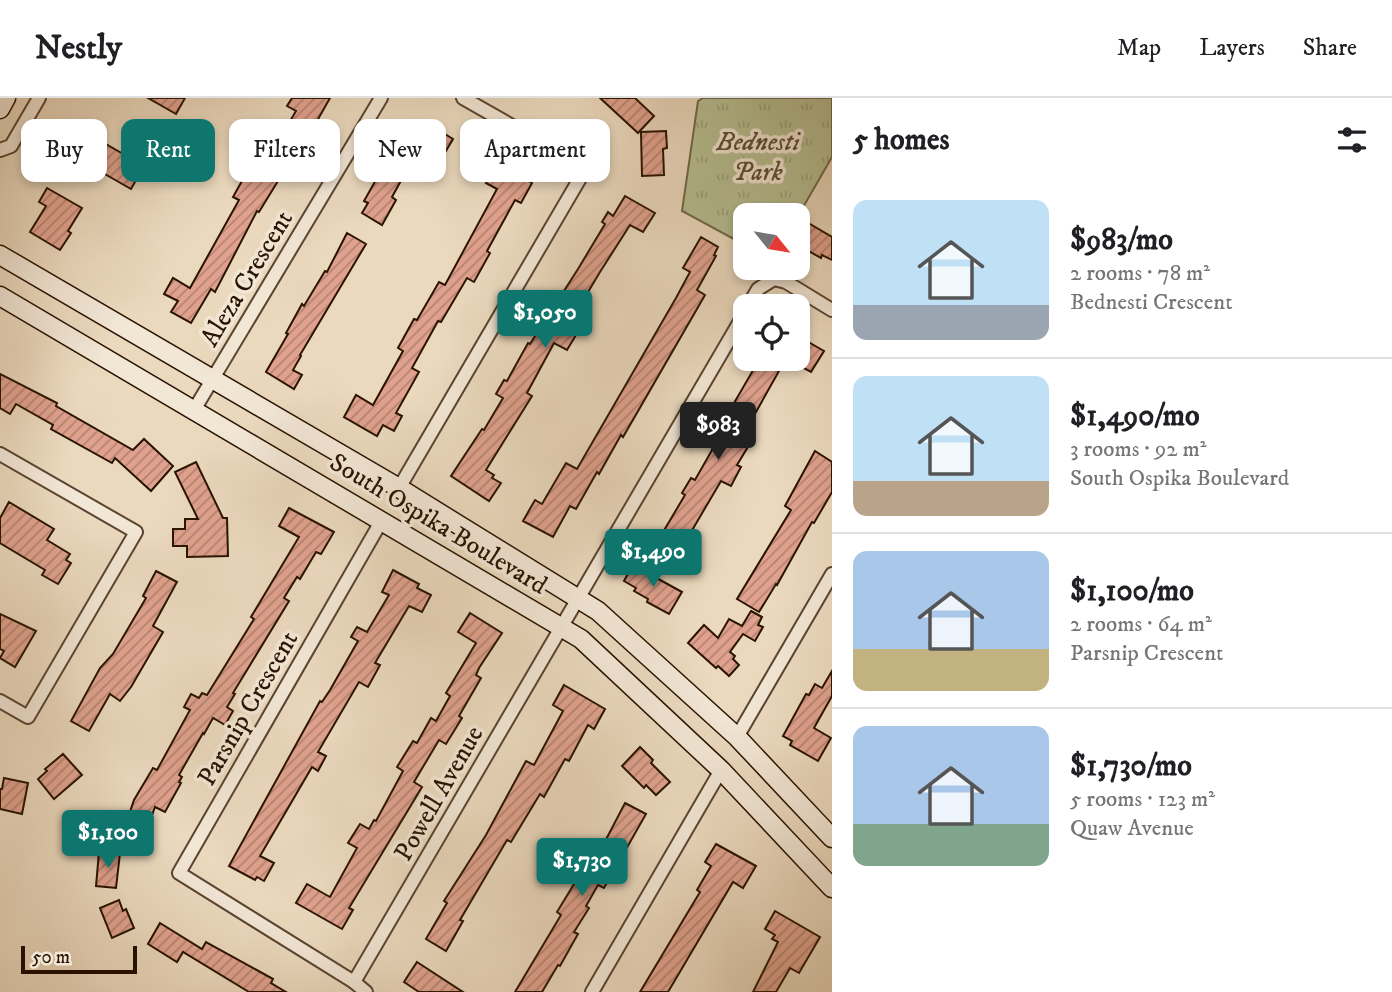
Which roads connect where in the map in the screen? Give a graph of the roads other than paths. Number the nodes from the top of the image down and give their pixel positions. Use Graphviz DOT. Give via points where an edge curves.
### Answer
graph roads {
  1 [pos="6,98"];
  2 [pos="39,98"];
  3 [pos="381,98"];
  4 [pos="463,98"];
  5 [pos="0,109"];
  6 [pos="0,150"];
  7 [pos="0,255"];
  8 [pos="755,294"];
  9 [pos="806,294"];
  10 [pos="0,296"];
  11 [pos="810,297"];
  12 [pos="832,310"];
  13 [pos="733,332"];
  14 [pos="212,379"];
  15 [pos="194,410"];
  16 [pos="0,454"];
  17 [pos="399,488"];
  18 [pos="383,520"];
  19 [pos="832,574"];
  20 [pos="578,598"];
  21 [pos="561,627"];
  22 [pos="0,701"];
  23 [pos="737,737"];
  24 [pos="721,769"];
  25 [pos="832,838"];
  26 [pos="832,888"];
  27 [pos="354,982"];
  28 [pos="366,992"];
  29 [pos="592,992"];
  1 -- 5 [label="main road"];
  2 -- 6 [label="street" via="11,146"];
  3 -- 14 [label="street, Aleza Crescent"];
  4 -- 17 [label="street" via="586,168"];
  7 -- 14 [label="main road, South Ospika Boulevard"];
  8 -- 9 [label="street, Powell Avenue" via="774,279"];
  10 -- 15 [label="main road, South Ospika Boulevard"];
  11 -- 12 [label="street, Powell Avenue"];
  13 -- 20 [label="street, Powell Avenue"];
  14 -- 15 [label="street, Aleza Crescent"];
  14 -- 17 [label="main road, South Ospika Boulevard"];
  15 -- 18 [label="main road, South Ospika Boulevard"];
  16 -- 22 [label="street" via="136,532 28,717"];
  17 -- 20 [label="main road, South Ospika Boulevard"];
  18 -- 21 [label="main road, South Ospika Boulevard"];
  18 -- 27 [label="street, Parsnip Crescent" via="179,873"];
  19 -- 23 [label="street"];
  20 -- 21 [label="street, Powell Avenue"];
  20 -- 23 [label="main road, South Ospika Boulevard"];
  21 -- 24 [label="main road, South Ospika Boulevard" via="581,639"];
  21 -- 27 [label="street, Powell Avenue"];
  23 -- 25 [label="main road, South Ospika Boulevard"];
  24 -- 26 [label="main road, South Ospika Boulevard"];
  24 -- 29 [label="street"];
  27 -- 28 [label="street, Parsnip Crescent"];
}
